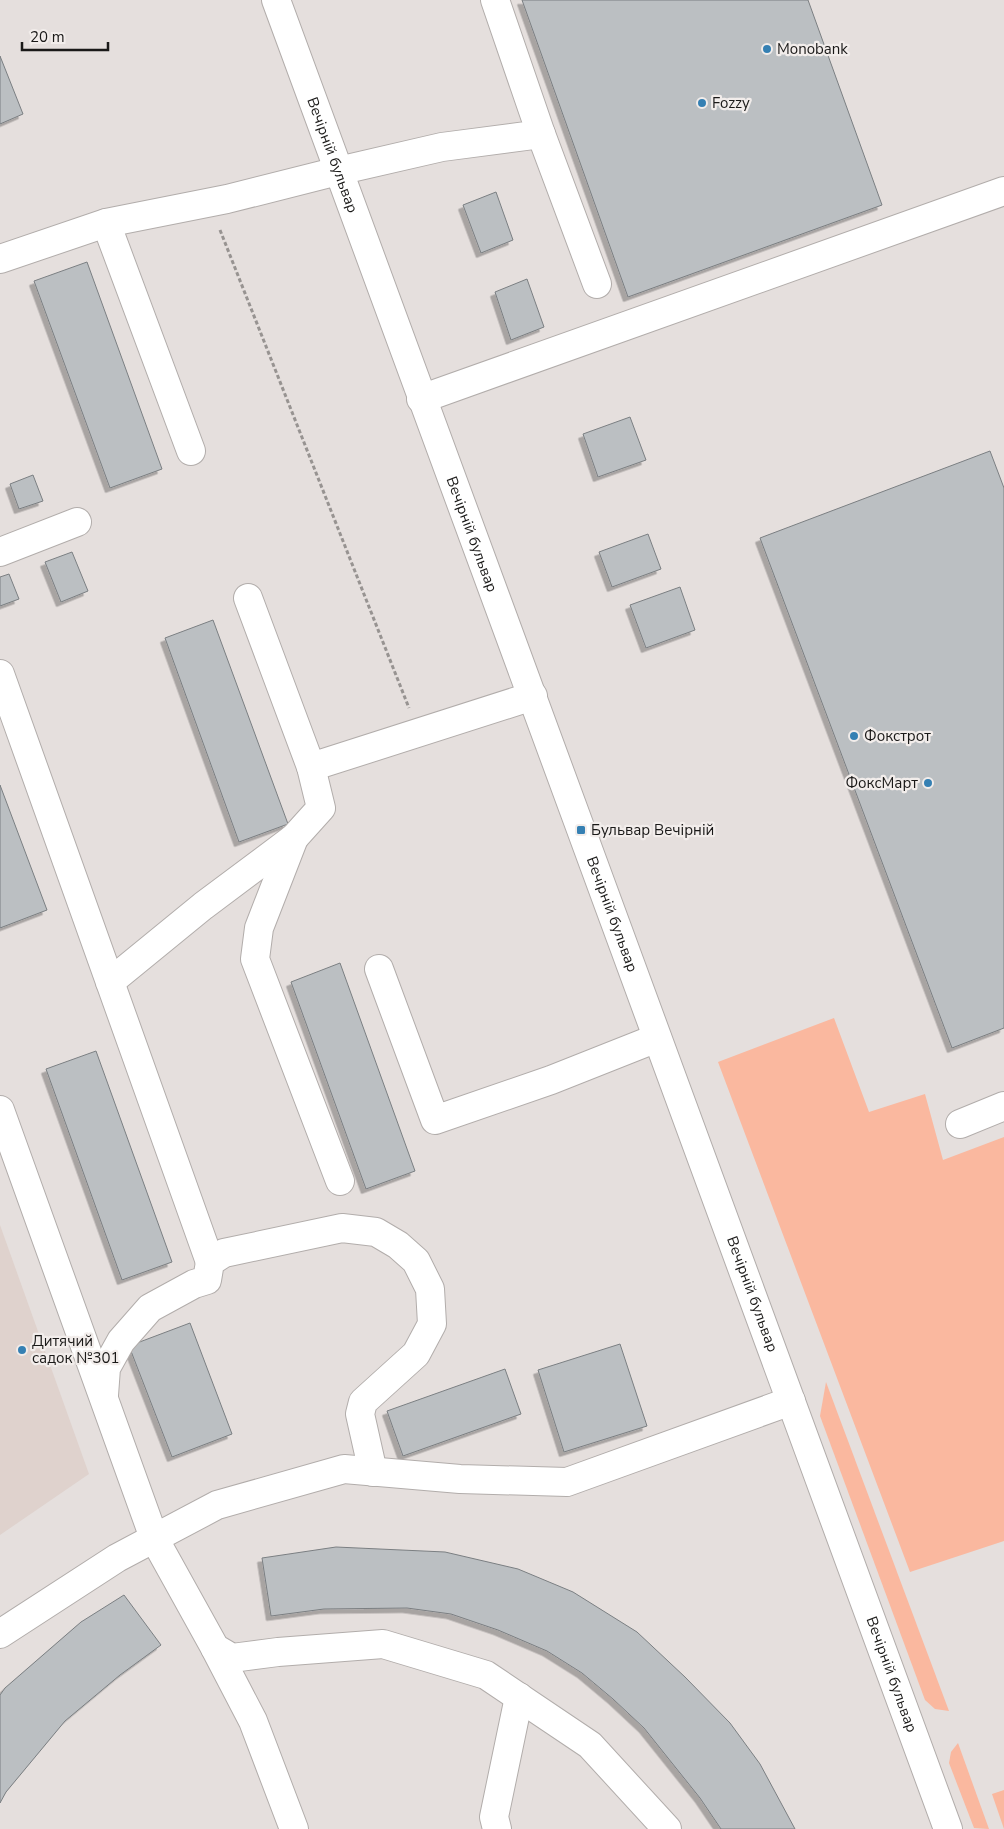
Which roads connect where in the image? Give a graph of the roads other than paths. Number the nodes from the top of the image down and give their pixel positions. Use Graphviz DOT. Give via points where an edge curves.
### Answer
graph roads {
  1 [pos="276,0"];
  2 [pos="495,0"];
  3 [pos="540,134"];
  4 [pos="338,170"];
  5 [pos="1004,192"];
  6 [pos="106,223"];
  7 [pos="0,259"];
  8 [pos="597,284"];
  9 [pos="421,399"];
  10 [pos="191,451"];
  11 [pos="77,522"];
  12 [pos="0,552"];
  13 [pos="248,598"];
  14 [pos="0,674"];
  15 [pos="533,696"];
  16 [pos="311,767"];
  17 [pos="294,838"];
  18 [pos="379,970"];
  19 [pos="110,982"];
  20 [pos="657,1038"];
  21 [pos="1004,1106"];
  22 [pos="0,1110"];
  23 [pos="960,1124"];
  24 [pos="340,1181"];
  25 [pos="210,1262"];
  26 [pos="104,1398"];
  27 [pos="791,1401"];
  28 [pos="373,1472"];
  29 [pos="154,1538"];
  30 [pos="0,1634"];
  31 [pos="215,1648"];
  32 [pos="519,1697"];
  33 [pos="294,1829"];
  34 [pos="496,1829"];
  35 [pos="667,1829"];
  36 [pos="948,1829"];
  1 -- 4 [label="street, Вечірній бульвар"];
  2 -- 3 [label="street"];
  3 -- 4 [label="street" via="442,147"];
  3 -- 8 [label="street"];
  4 -- 6 [label="street" via="210,203"];
  4 -- 9 [label="street, Вечірній бульвар"];
  5 -- 9 [label="street"];
  6 -- 7 [label="street"];
  6 -- 10 [label="street"];
  9 -- 15 [label="street, Вечірній бульвар"];
  11 -- 12 [label="street"];
  13 -- 16 [label="street"];
  14 -- 19 [label="street"];
  15 -- 16 [label="street"];
  15 -- 20 [label="street, Вечірній бульвар"];
  16 -- 17 [label="street" via="321,808"];
  17 -- 19 [label="street" via="203,906"];
  17 -- 24 [label="street" via="259,928 255,959"];
  18 -- 20 [label="street" via="434,1120 551,1080"];
  19 -- 25 [label="street"];
  20 -- 27 [label="street, Вечірній бульвар"];
  21 -- 23 [label="street"];
  22 -- 26 [label="street"];
  25 -- 26 [label="street" via="208,1280 150,1308 121,1340 106,1368"];
  25 -- 28 [label="street" via="224,1253 342,1228 376,1232 416,1261 430,1289 432,1324 416,1354 363,1402 360,1414"];
  26 -- 29 [label="street"];
  27 -- 28 [label="street" via="567,1482 460,1479"];
  27 -- 36 [label="street, Вечірній бульвар"];
  28 -- 29 [label="street" via="344,1469 217,1505"];
  29 -- 30 [label="street" via="116,1558"];
  29 -- 31 [label="street"];
  31 -- 32 [label="street" via="232,1658 383,1644 486,1675"];
  31 -- 33 [label="street" via="254,1721"];
  32 -- 34 [label="street" via="494,1816"];
  32 -- 35 [label="street" via="590,1745"];
}
